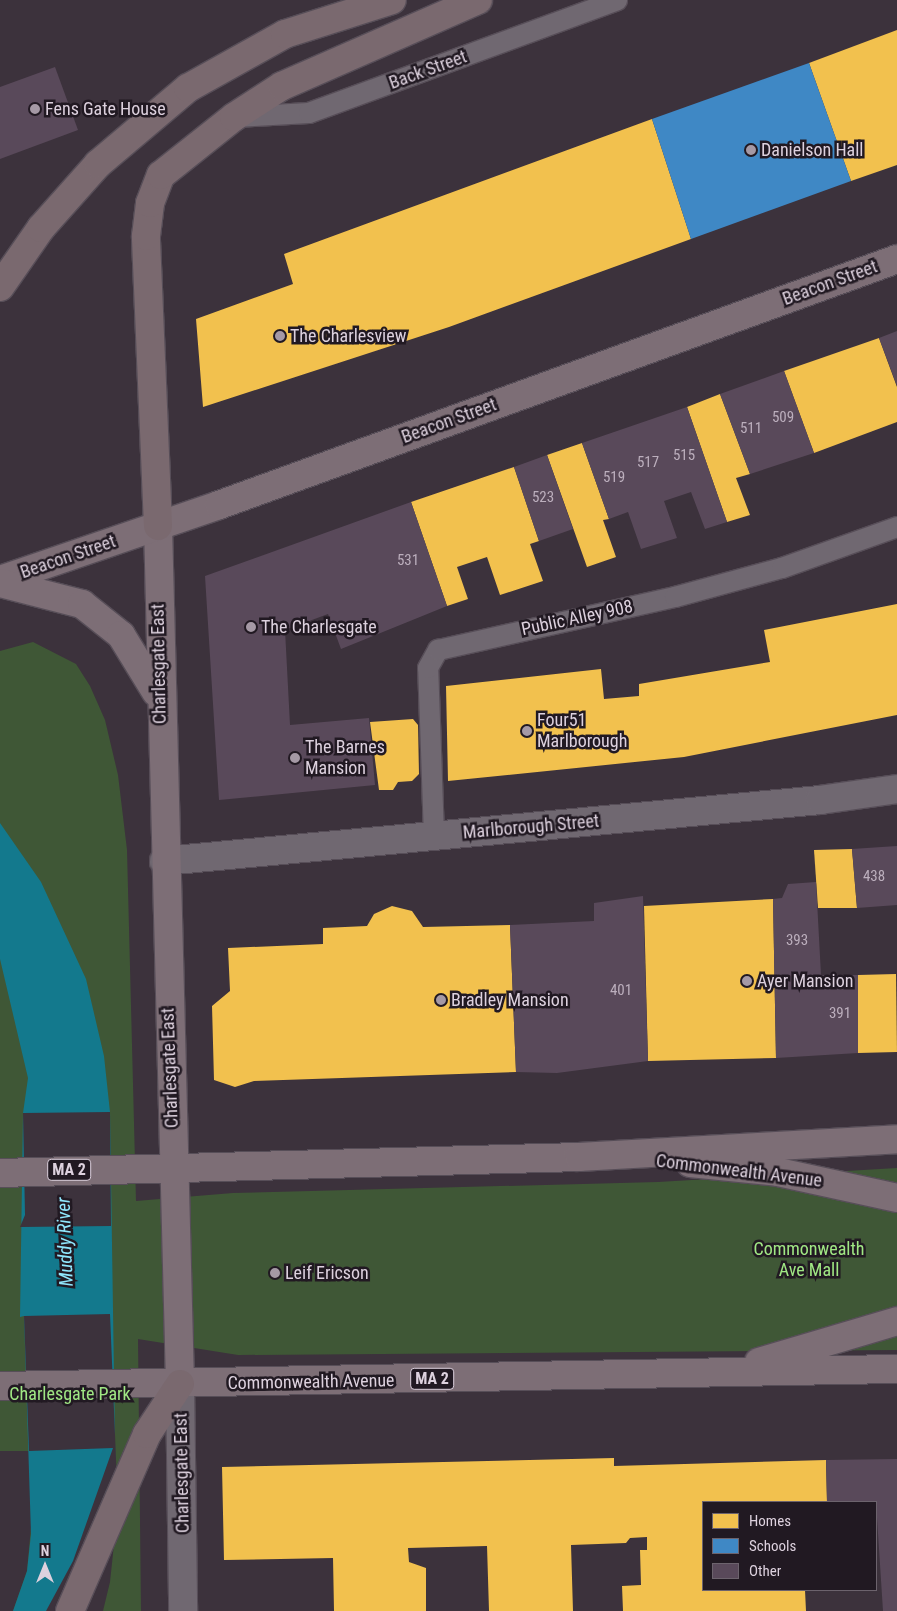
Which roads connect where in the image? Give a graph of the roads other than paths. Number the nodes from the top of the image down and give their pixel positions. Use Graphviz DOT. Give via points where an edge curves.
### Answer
graph roads {
  1 [pos="392,0"];
  2 [pos="478,0"];
  3 [pos="617,0"];
  4 [pos="234,117"];
  5 [pos="897,258"];
  6 [pos="5,279"];
  7 [pos="158,526"];
  8 [pos="897,527"];
  9 [pos="0,581"];
  10 [pos="159,700"];
  11 [pos="897,789"];
  12 [pos="434,836"];
  13 [pos="164,861"];
  14 [pos="897,1139"];
  15 [pos="579,1157"];
  16 [pos="173,1166"];
  17 [pos="6,1173"];
  18 [pos="897,1198"];
  19 [pos="897,1321"];
  20 [pos="897,1369"];
  21 [pos="683,1373"];
  22 [pos="180,1384"];
  23 [pos="0,1386"];
  24 [pos="70,1611"];
  25 [pos="183,1611"];
  1 -- 6 [label="highway" via="285,34 194,84 98,164 41,228"];
  2 -- 4 [label="highway" via="306,75"];
  3 -- 4 [label="lane, Back Street" via="309,113"];
  4 -- 7 [label="highway" via="172,163 150,203 146,236"];
  5 -- 7 [label="main road, Beacon Street"];
  7 -- 9 [label="main road, Beacon Street"];
  7 -- 10 [label="main road, Charlesgate East"];
  8 -- 12 [label="lane, Public Alley 908" via="782,568 684,595 438,650 428,668"];
  9 -- 10 [label="main road" via="82,604 121,635 149,674"];
  10 -- 13 [label="main road, Charlesgate East"];
  11 -- 12 [label="street, Marlborough Street" via="820,800"];
  12 -- 13 [label="street, Marlborough Street"];
  13 -- 16 [label="main road, Charlesgate East"];
  14 -- 15 [label="main road, Commonwealth Avenue"];
  15 -- 16 [label="main road, Commonwealth Avenue / MA 2"];
  15 -- 18 [label="main road, Commonwealth Avenue / MA 2" via="755,1169"];
  16 -- 17 [label="main road, Commonwealth Avenue / MA 2"];
  16 -- 22 [label="main road, Charlesgate East"];
  19 -- 21 [label="main road, Commonwealth Avenue / MA 2" via="757,1362"];
  20 -- 21 [label="main road, Commonwealth Avenue"];
  21 -- 22 [label="main road, Commonwealth Avenue / MA 2"];
  22 -- 23 [label="main road, Commonwealth Avenue / MA 2"];
  22 -- 24 [label="highway" via="154,1422"];
  22 -- 25 [label="street, Charlesgate East"];
}
